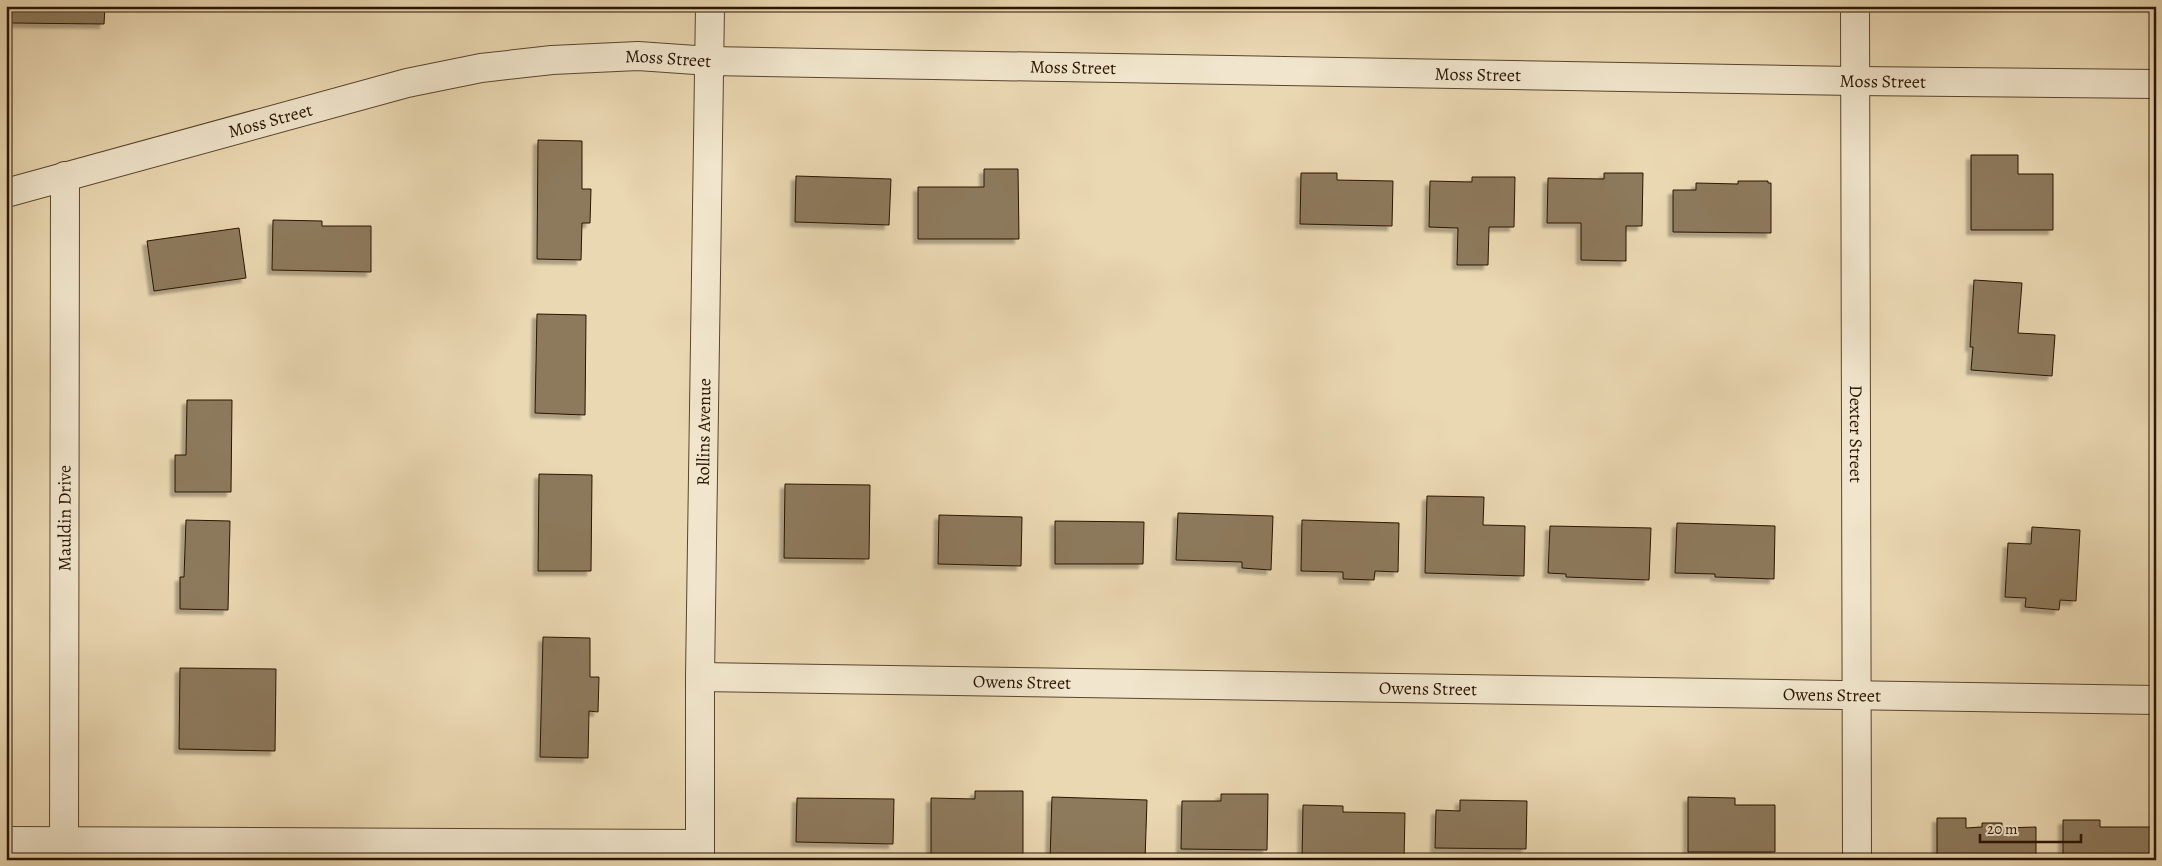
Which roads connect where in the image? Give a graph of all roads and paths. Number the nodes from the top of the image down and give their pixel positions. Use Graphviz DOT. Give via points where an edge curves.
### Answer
graph roads {
  1 [pos="710,6"];
  2 [pos="1855,6"];
  3 [pos="710,60"];
  4 [pos="1855,81"];
  5 [pos="2156,84"];
  6 [pos="65,176"];
  7 [pos="6,193"];
  8 [pos="700,677"];
  9 [pos="1857,695"];
  10 [pos="2156,700"];
  11 [pos="6,841"];
  12 [pos="64,850"];
  13 [pos="700,852"];
  14 [pos="1857,860"];
  1 -- 3 [label="street, Rollins Avenue"];
  2 -- 4 [label="street, Dexter Street"];
  3 -- 4 [label="street, Moss Street"];
  3 -- 6 [label="street, Moss Street" via="638,56 552,60 482,68 407,82"];
  3 -- 8 [label="street, Rollins Avenue"];
  4 -- 5 [label="street, Moss Street"];
  4 -- 9 [label="street, Dexter Street"];
  6 -- 7 [label="street, Moss Street"];
  6 -- 12 [label="street, Mauldin Drive"];
  8 -- 9 [label="street, Owens Street"];
  8 -- 13 [label="street, Rollins Avenue"];
  9 -- 10 [label="street, Owens Street"];
  9 -- 14 [label="street, Dexter Street"];
  11 -- 12 [label="street"];
  12 -- 13 [label="street"];
}
